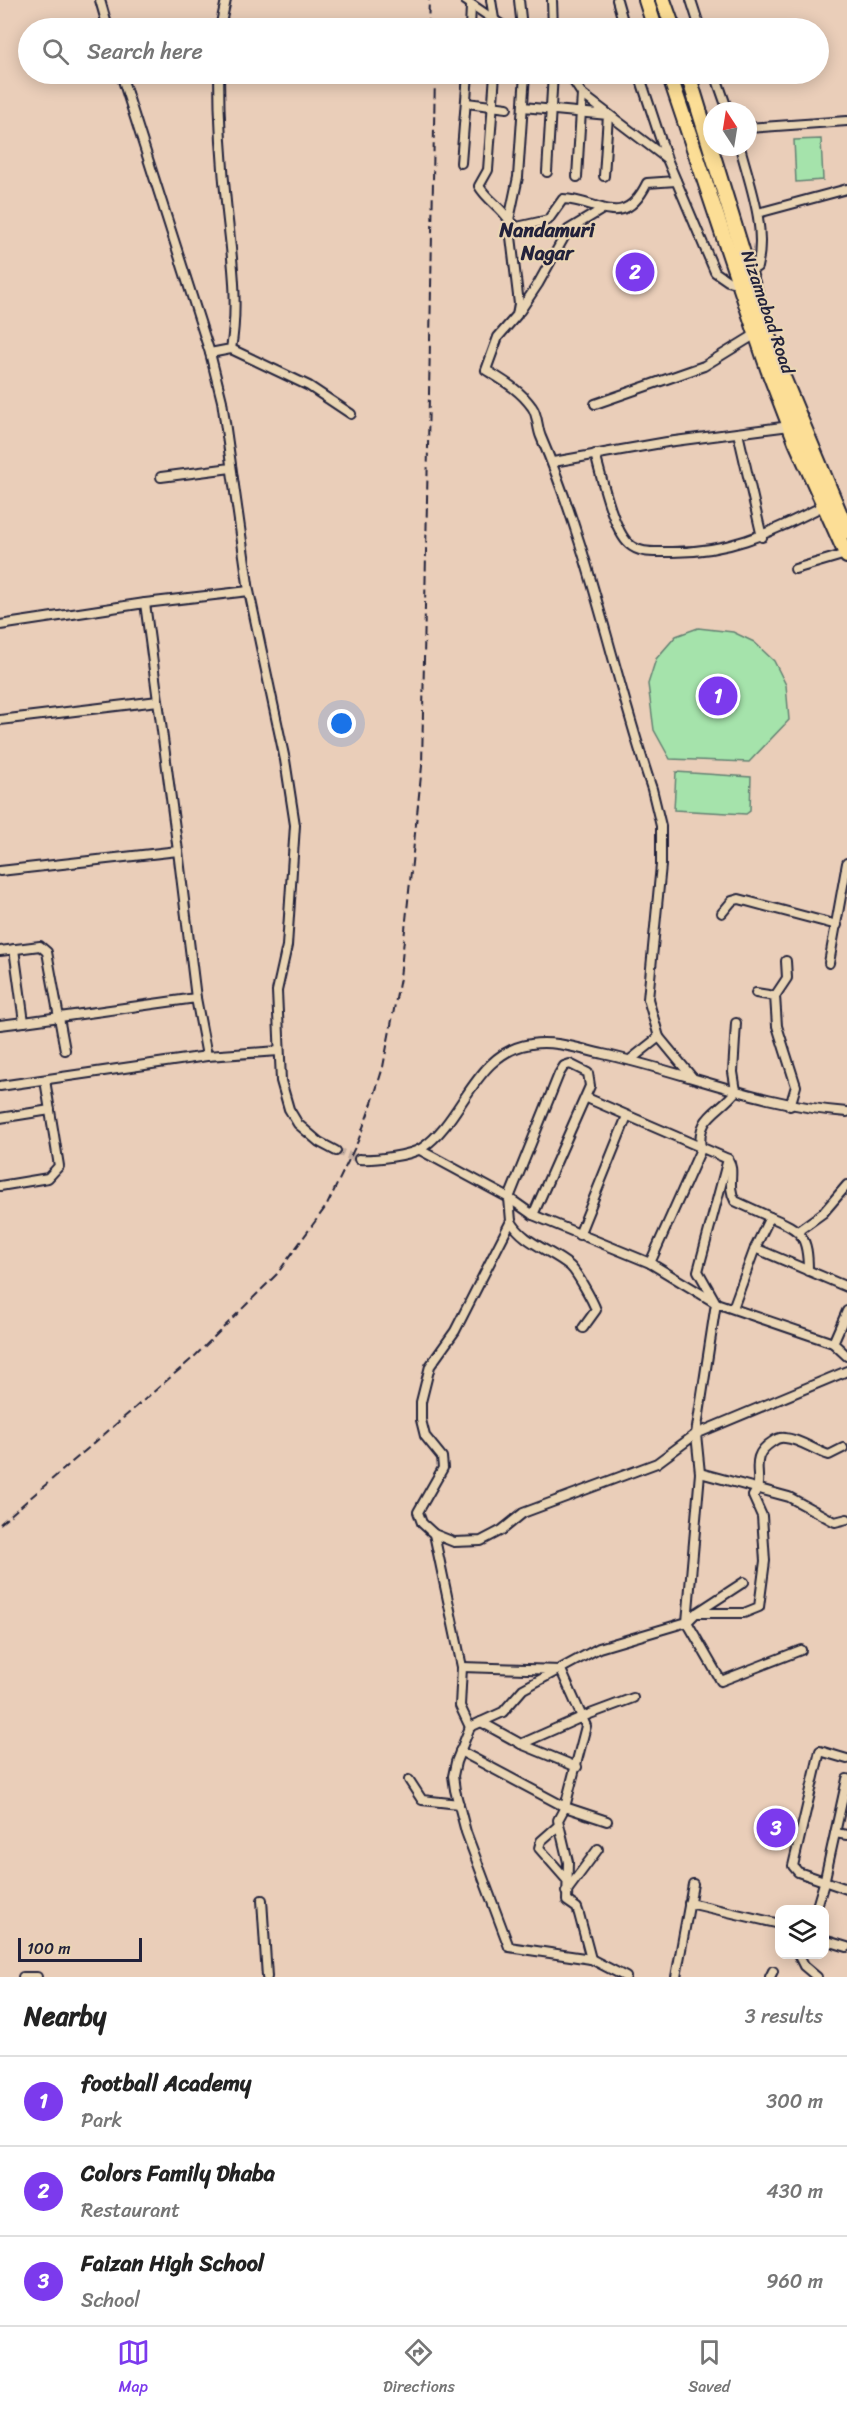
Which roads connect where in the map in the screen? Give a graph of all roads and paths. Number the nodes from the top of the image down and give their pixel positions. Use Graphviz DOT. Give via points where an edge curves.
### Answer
graph roads {
  1 [pos="100,0"];
  2 [pos="226,0"];
  3 [pos="491,0"];
  4 [pos="519,0"];
  5 [pos="552,0"];
  6 [pos="617,0"];
  7 [pos="646,0"];
  8 [pos="663,0"];
  9 [pos="691,0"];
  10 [pos="468,3"];
  11 [pos="105,18"];
  12 [pos="222,18"];
  13 [pos="469,18"];
  14 [pos="489,18"];
  15 [pos="496,18"];
  16 [pos="521,18"];
  17 [pos="553,18"];
  18 [pos="622,18"];
  19 [pos="652,18"];
  20 [pos="669,18"];
  21 [pos="697,18"];
  22 [pos="125,84"];
  23 [pos="220,84"];
  24 [pos="468,84"];
  25 [pos="494,84"];
  26 [pos="524,84"];
  27 [pos="552,84"];
  28 [pos="575,84"];
  29 [pos="642,84"];
  30 [pos="672,84"];
  31 [pos="691,84"];
  32 [pos="719,84"];
  33 [pos="582,93"];
  34 [pos="725,102"];
  35 [pos="467,103"];
  36 [pos="493,106"];
  37 [pos="523,107"];
  38 [pos="507,108"];
  39 [pos="551,111"];
  40 [pos="580,115"];
  41 [pos="608,115"];
  42 [pos="847,121"];
  43 [pos="757,127"];
  44 [pos="742,156"];
  45 [pos="667,159"];
  46 [pos="461,162"];
  47 [pos="547,172"];
  48 [pos="604,176"];
  49 [pos="577,177"];
  50 [pos="676,181"];
  51 [pos="847,189"];
  52 [pos="601,210"];
  53 [pos="758,213"];
  54 [pos="509,220"];
  55 [pos="748,272"];
  56 [pos="739,284"];
  57 [pos="518,315"];
  58 [pos="756,334"];
  59 [pos="231,349"];
  60 [pos="210,353"];
  61 [pos="595,404"];
  62 [pos="351,414"];
  63 [pos="790,426"];
  64 [pos="738,433"];
  65 [pos="595,454"];
  66 [pos="553,462"];
  67 [pos="231,468"];
  68 [pos="161,477"];
  69 [pos="825,505"];
  70 [pos="847,531"];
  71 [pos="762,537"];
  72 [pos="847,555"];
  73 [pos="795,569"];
  74 [pos="249,591"];
  75 [pos="145,603"];
  76 [pos="0,624"];
  77 [pos="158,701"];
  78 [pos="0,720"];
  79 [pos="178,851"];
  80 [pos="847,863"];
  81 [pos="0,871"];
  82 [pos="722,913"];
  83 [pos="837,925"];
  84 [pos="14,950"];
  85 [pos="0,951"];
  86 [pos="786,961"];
  87 [pos="830,963"];
  88 [pos="756,993"];
  89 [pos="775,996"];
  90 [pos="196,998"];
  91 [pos="59,1017"];
  92 [pos="24,1022"];
  93 [pos="736,1023"];
  94 [pos="0,1026"];
  95 [pos="659,1037"];
  96 [pos="65,1050"];
  97 [pos="279,1051"];
  98 [pos="207,1056"];
  99 [pos="630,1060"];
  100 [pos="693,1078"];
  101 [pos="45,1080"];
  102 [pos="0,1086"];
  103 [pos="736,1091"];
  104 [pos="587,1098"];
  105 [pos="789,1106"];
  106 [pos="50,1110"];
  107 [pos="847,1112"];
  108 [pos="627,1116"];
  109 [pos="0,1118"];
  110 [pos="702,1149"];
  111 [pos="336,1150"];
  112 [pos="420,1150"];
  113 [pos="359,1159"];
  114 [pos="728,1159"];
  115 [pos="847,1185"];
  116 [pos="0,1186"];
  117 [pos="509,1198"];
  118 [pos="533,1215"];
  119 [pos="770,1217"];
  120 [pos="511,1221"];
  121 [pos="798,1231"];
  122 [pos="579,1235"];
  123 [pos="755,1248"];
  124 [pos="650,1263"];
  125 [pos="808,1271"];
  126 [pos="847,1287"];
  127 [pos="716,1303"];
  128 [pos="734,1308"];
  129 [pos="847,1311"];
  130 [pos="583,1328"];
  131 [pos="833,1343"];
  132 [pos="847,1356"];
  133 [pos="847,1371"];
  134 [pos="696,1434"];
  135 [pos="843,1448"];
  136 [pos="700,1473"];
  137 [pos="757,1490"];
  138 [pos="847,1519"];
  139 [pos="434,1534"];
  140 [pos="744,1582"];
  141 [pos="697,1613"];
  142 [pos="687,1622"];
  143 [pos="801,1650"];
  144 [pos="462,1667"];
  145 [pos="561,1671"];
  146 [pos="633,1698"];
  147 [pos="582,1717"];
  148 [pos="481,1722"];
  149 [pos="470,1727"];
  150 [pos="521,1744"];
  151 [pos="460,1751"];
  152 [pos="847,1759"];
  153 [pos="577,1767"];
  154 [pos="847,1779"];
  155 [pos="409,1780"];
  156 [pos="459,1804"];
  157 [pos="565,1807"];
  158 [pos="607,1821"];
  159 [pos="558,1826"];
  160 [pos="835,1833"];
  161 [pos="847,1835"];
  162 [pos="598,1849"];
  163 [pos="567,1880"];
  164 [pos="824,1883"];
  165 [pos="693,1884"];
  166 [pos="847,1889"];
  167 [pos="565,1894"];
  168 [pos="262,1900"];
  169 [pos="689,1903"];
  170 [pos="817,1905"];
  171 [pos="775,1923"];
  172 [pos="829,1941"];
  173 [pos="847,1947"];
  174 [pos="591,1959"];
  175 [pos="800,1959"];
  176 [pos="23,1977"];
  177 [pos="37,1977"];
  178 [pos="267,1977"];
  179 [pos="626,1977"];
  180 [pos="675,1977"];
  181 [pos="817,1977"];
  1 -- 11 [label="street"];
  2 -- 12 [label="street"];
  3 -- 15 [label="street"];
  4 -- 16 [label="street"];
  5 -- 17 [label="street"];
  6 -- 18 [label="street"];
  7 -- 19 [label="highway"];
  8 -- 20 [label="highway"];
  9 -- 21 [label="street"];
  10 -- 13 [label="street"];
  10 -- 14 [label="street"];
  22 -- 60 [label="street"];
  23 -- 59 [label="street" via="234,269 235,327"];
  24 -- 35 [label="street"];
  25 -- 36 [label="street"];
  26 -- 37 [label="street"];
  27 -- 39 [label="street"];
  28 -- 33 [label="street"];
  29 -- 45 [label="street"];
  30 -- 56 [label="highway, Nizamabad Road"];
  31 -- 55 [label="highway, Nizamabad Road"];
  32 -- 34 [label="street"];
  33 -- 40 [label="street"];
  33 -- 41 [label="street"];
  35 -- 36 [label="street"];
  35 -- 46 [label="street"];
  36 -- 38 [label="street"];
  36 -- 54 [label="street" via="488,170 479,186"];
  37 -- 39 [label="street"];
  37 -- 54 [label="street" via="518,177"];
  39 -- 40 [label="street"];
  39 -- 47 [label="street"];
  40 -- 41 [label="street"];
  40 -- 49 [label="street"];
  41 -- 45 [label="street"];
  41 -- 48 [label="street"];
  42 -- 43 [label="street"];
  44 -- 53 [label="street"];
  45 -- 50 [label="street"];
  50 -- 52 [label="street" via="647,183 640,197 626,208"];
  50 -- 56 [label="street" via="715,272"];
  51 -- 53 [label="street"];
  52 -- 54 [label="street" via="575,199 563,199 548,220 518,227"];
  52 -- 57 [label="street" via="568,230"];
  53 -- 55 [label="street" via="761,254 757,267"];
  54 -- 57 [label="street"];
  55 -- 70 [label="highway, Nizamabad Road" via="775,358"];
  56 -- 58 [label="highway, Nizamabad Road"];
  57 -- 66 [label="street" via="498,337 486,370 518,390 534,410"];
  58 -- 61 [label="street" via="704,366"];
  58 -- 63 [label="highway, Nizamabad Road"];
  59 -- 60 [label="street"];
  59 -- 62 [label="street" via="309,386"];
  60 -- 67 [label="street" via="222,401"];
  63 -- 64 [label="street"];
  63 -- 69 [label="highway, Nizamabad Road"];
  64 -- 65 [label="street"];
  64 -- 71 [label="street"];
  65 -- 66 [label="street"];
  65 -- 71 [label="street" via="619,529 628,544 644,552 691,553"];
  66 -- 95 [label="street" via="585,557 661,826 659,896 648,999"];
  67 -- 68 [label="street"];
  67 -- 74 [label="street"];
  69 -- 71 [label="street"];
  69 -- 72 [label="highway, Nizamabad Road"];
  72 -- 73 [label="street"];
  74 -- 75 [label="street"];
  74 -- 97 [label="street" via="295,825 287,946 277,991"];
  75 -- 76 [label="street"];
  75 -- 77 [label="street"];
  77 -- 78 [label="street"];
  77 -- 79 [label="street"];
  79 -- 81 [label="street"];
  79 -- 90 [label="street"];
  80 -- 83 [label="street"];
  82 -- 83 [label="street" via="739,899"];
  83 -- 87 [label="street"];
  84 -- 85 [label="street"];
  84 -- 91 [label="street" via="40,946 47,952"];
  84 -- 92 [label="street"];
  86 -- 89 [label="street" via="787,978"];
  88 -- 89 [label="street"];
  89 -- 105 [label="street" via="777,1026 796,1086"];
  90 -- 91 [label="street"];
  90 -- 98 [label="street"];
  91 -- 92 [label="street"];
  91 -- 96 [label="street"];
  92 -- 94 [label="street"];
  93 -- 103 [label="street"];
  95 -- 99 [label="street"];
  95 -- 100 [label="street"];
  97 -- 98 [label="street"];
  97 -- 111 [label="street" via="281,1081 289,1109 298,1124"];
  98 -- 101 [label="street"];
  99 -- 100 [label="street"];
  99 -- 112 [label="street" via="551,1043 529,1044 511,1051 482,1072 437,1135"];
  100 -- 103 [label="street"];
  101 -- 102 [label="street"];
  101 -- 106 [label="street"];
  103 -- 105 [label="street"];
  103 -- 110 [label="street" via="726,1105 708,1117 699,1135"];
  104 -- 108 [label="street"];
  104 -- 117 [label="street" via="588,1073 567,1064 559,1074"];
  104 -- 118 [label="street"];
  105 -- 107 [label="street"];
  106 -- 109 [label="street"];
  106 -- 116 [label="street" via="59,1166 55,1173 48,1179"];
  108 -- 110 [label="street"];
  108 -- 122 [label="street"];
  110 -- 114 [label="street"];
  110 -- 124 [label="street"];
  112 -- 113 [label="street" via="376,1160"];
  112 -- 117 [label="street"];
  114 -- 119 [label="street" via="732,1168 729,1186 735,1201"];
  114 -- 127 [label="street" via="698,1271"];
  115 -- 121 [label="street" via="823,1213"];
  117 -- 118 [label="street"];
  117 -- 120 [label="street"];
  118 -- 122 [label="street"];
  119 -- 121 [label="street"];
  119 -- 123 [label="street"];
  120 -- 130 [label="street" via="517,1233 573,1268 596,1310"];
  120 -- 139 [label="street" via="455,1331 430,1366 421,1402 425,1436 442,1457 443,1468 418,1512 422,1523"];
  121 -- 125 [label="street" via="807,1246"];
  122 -- 124 [label="street"];
  123 -- 125 [label="street"];
  123 -- 128 [label="street"];
  124 -- 127 [label="street"];
  125 -- 126 [label="street"];
  127 -- 128 [label="street"];
  127 -- 134 [label="street"];
  128 -- 131 [label="street"];
  129 -- 131 [label="street"];
  131 -- 132 [label="street"];
  133 -- 134 [label="street"];
  134 -- 136 [label="street"];
  134 -- 139 [label="street" via="657,1463 523,1513 481,1541 454,1542"];
  135 -- 137 [label="street" via="829,1455 786,1438 777,1439 757,1456"];
  136 -- 137 [label="street"];
  136 -- 142 [label="street"];
  137 -- 138 [label="street" via="789,1497 835,1522"];
  137 -- 141 [label="street" via="753,1496 762,1516 765,1561 759,1607 744,1613"];
  139 -- 144 [label="street"];
  140 -- 141 [label="street"];
  141 -- 142 [label="street"];
  142 -- 143 [label="street" via="721,1681"];
  142 -- 145 [label="street" via="599,1648"];
  144 -- 145 [label="street"];
  144 -- 149 [label="street" via="460,1706"];
  145 -- 147 [label="street"];
  145 -- 148 [label="street" via="523,1689 503,1712"];
  146 -- 147 [label="street"];
  147 -- 150 [label="street"];
  147 -- 153 [label="street" via="586,1726"];
  148 -- 149 [label="street"];
  148 -- 150 [label="street"];
  149 -- 151 [label="street"];
  150 -- 153 [label="street"];
  151 -- 156 [label="street" via="453,1776"];
  151 -- 157 [label="street"];
  152 -- 164 [label="street" via="820,1751 793,1866"];
  153 -- 157 [label="street"];
  154 -- 160 [label="street"];
  155 -- 156 [label="street" via="422,1800"];
  156 -- 174 [label="street" via="509,1947"];
  157 -- 158 [label="street"];
  157 -- 159 [label="street" via="558,1814"];
  159 -- 163 [label="street" via="567,1851"];
  159 -- 163 [label="street" via="541,1841 539,1848"];
  160 -- 161 [label="street"];
  160 -- 164 [label="street"];
  162 -- 167 [label="street"];
  163 -- 167 [label="street"];
  164 -- 166 [label="street"];
  164 -- 170 [label="street"];
  165 -- 169 [label="street"];
  167 -- 174 [label="street" via="579,1914"];
  168 -- 178 [label="street"];
  169 -- 171 [label="street"];
  169 -- 180 [label="street"];
  172 -- 173 [label="street"];
  174 -- 179 [label="street"];
  175 -- 181 [label="street"];
  176 -- 177 [label="street"];
}
